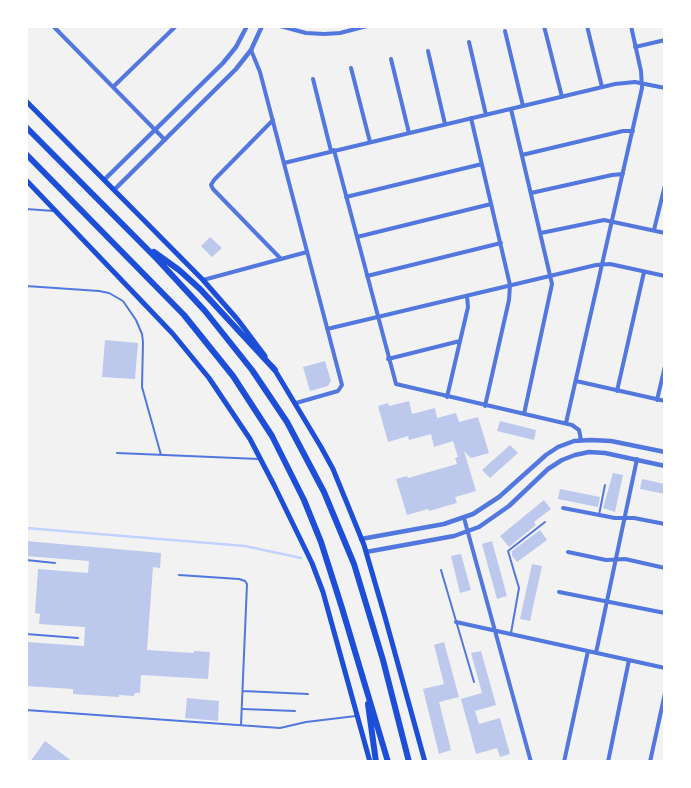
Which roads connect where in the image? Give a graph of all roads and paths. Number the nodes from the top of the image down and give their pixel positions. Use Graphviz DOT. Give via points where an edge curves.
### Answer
graph roads {
  1 [pos="53,26"];
  2 [pos="176,26"];
  3 [pos="247,26"];
  4 [pos="262,26"];
  5 [pos="280,26"];
  6 [pos="338,26"];
  7 [pos="367,26"];
  8 [pos="544,26"];
  9 [pos="588,26"];
  10 [pos="631,26"];
  11 [pos="505,31"];
  12 [pos="340,33"];
  13 [pos="665,40"];
  14 [pos="469,42"];
  15 [pos="636,47"];
  16 [pos="251,50"];
  17 [pos="428,51"];
  18 [pos="391,58"];
  19 [pos="351,68"];
  20 [pos="314,79"];
  21 [pos="643,83"];
  22 [pos="665,84"];
  23 [pos="656,86"];
  24 [pos="113,87"];
  25 [pos="602,87"];
  26 [pos="665,88"];
  27 [pos="562,97"];
  28 [pos="26,101"];
  29 [pos="522,106"];
  30 [pos="511,109"];
  31 [pos="486,114"];
  32 [pos="471,118"];
  33 [pos="273,120"];
  34 [pos="445,124"];
  35 [pos="26,126"];
  36 [pos="156,130"];
  37 [pos="633,131"];
  38 [pos="409,133"];
  39 [pos="165,140"];
  40 [pos="370,142"];
  41 [pos="333,151"];
  42 [pos="26,154"];
  43 [pos="522,155"];
  44 [pos="284,163"];
  45 [pos="482,164"];
  46 [pos="623,174"];
  47 [pos="26,180"];
  48 [pos="104,180"];
  49 [pos="665,184"];
  50 [pos="114,190"];
  51 [pos="531,193"];
  52 [pos="346,197"];
  53 [pos="491,204"];
  54 [pos="26,209"];
  55 [pos="55,211"];
  56 [pos="612,221"];
  57 [pos="654,230"];
  58 [pos="541,233"];
  59 [pos="665,233"];
  60 [pos="356,237"];
  61 [pos="501,244"];
  62 [pos="144,246"];
  63 [pos="308,252"];
  64 [pos="282,258"];
  65 [pos="602,264"];
  66 [pos="644,272"];
  67 [pos="367,276"];
  68 [pos="551,276"];
  69 [pos="665,276"];
  70 [pos="203,280"];
  71 [pos="26,286"];
  72 [pos="510,286"];
  73 [pos="467,296"];
  74 [pos="377,317"];
  75 [pos="328,329"];
  76 [pos="460,341"];
  77 [pos="388,359"];
  78 [pos="665,366"];
  79 [pos="275,370"];
  80 [pos="576,381"];
  81 [pos="617,391"];
  82 [pos="447,397"];
  83 [pos="657,400"];
  84 [pos="665,401"];
  85 [pos="296,403"];
  86 [pos="485,406"];
  87 [pos="524,414"];
  88 [pos="566,423"];
  89 [pos="581,440"];
  90 [pos="665,452"];
  91 [pos="117,453"];
  92 [pos="161,455"];
  93 [pos="261,459"];
  94 [pos="637,459"];
  95 [pos="665,466"];
  96 [pos="605,485"];
  97 [pos="563,508"];
  98 [pos="599,515"];
  99 [pos="464,518"];
  100 [pos="625,518"];
  101 [pos="545,522"];
  102 [pos="665,524"];
  103 [pos="468,532"];
  104 [pos="361,539"];
  105 [pos="366,552"];
  106 [pos="568,552"];
  107 [pos="616,559"];
  108 [pos="26,560"];
  109 [pos="55,563"];
  110 [pos="665,568"];
  111 [pos="441,570"];
  112 [pos="179,574"];
  113 [pos="559,592"];
  114 [pos="607,601"];
  115 [pos="665,613"];
  116 [pos="456,622"];
  117 [pos="496,631"];
  118 [pos="26,634"];
  119 [pos="511,635"];
  120 [pos="78,638"];
  121 [pos="588,651"];
  122 [pos="596,653"];
  123 [pos="629,660"];
  124 [pos="665,668"];
  125 [pos="474,682"];
  126 [pos="367,688"];
  127 [pos="243,691"];
  128 [pos="665,693"];
  129 [pos="308,694"];
  130 [pos="242,709"];
  131 [pos="26,710"];
  132 [pos="295,711"];
  133 [pos="356,716"];
  134 [pos="241,725"];
  135 [pos="370,762"];
  136 [pos="376,762"];
  137 [pos="388,762"];
  138 [pos="410,762"];
  139 [pos="425,762"];
  140 [pos="531,762"];
  141 [pos="564,762"];
  142 [pos="608,762"];
  143 [pos="650,762"];
  1 -- 24 [label="street"];
  2 -- 24 [label="street"];
  3 -- 36 [label="street" via="223,63"];
  4 -- 16 [label="street"];
  5 -- 12 [label="street" via="306,33"];
  6 -- 12 [label="street"];
  7 -- 12 [label="street"];
  8 -- 27 [label="street"];
  9 -- 25 [label="street"];
  10 -- 15 [label="street"];
  11 -- 29 [label="street"];
  13 -- 15 [label="street"];
  14 -- 31 [label="street"];
  15 -- 21 [label="street"];
  16 -- 33 [label="street"];
  16 -- 39 [label="street"];
  17 -- 34 [label="street"];
  18 -- 38 [label="street"];
  19 -- 40 [label="street"];
  20 -- 41 [label="street"];
  21 -- 23 [label="street"];
  21 -- 25 [label="street"];
  21 -- 37 [label="street"];
  22 -- 23 [label="street"];
  23 -- 26 [label="street"];
  24 -- 36 [label="street"];
  25 -- 27 [label="street"];
  27 -- 29 [label="street"];
  28 -- 48 [label="main road"];
  29 -- 30 [label="street"];
  30 -- 31 [label="street"];
  30 -- 43 [label="street"];
  31 -- 32 [label="street"];
  32 -- 34 [label="street"];
  32 -- 45 [label="street"];
  33 -- 44 [label="street"];
  33 -- 64 [label="street" via="211,185"];
  34 -- 38 [label="street"];
  35 -- 62 [label="highway"];
  36 -- 39 [label="street"];
  36 -- 48 [label="street"];
  37 -- 43 [label="street"];
  37 -- 46 [label="street"];
  38 -- 40 [label="street"];
  39 -- 50 [label="street"];
  40 -- 41 [label="street"];
  41 -- 44 [label="street"];
  41 -- 52 [label="street"];
  42 -- 126 [label="highway" via="184,315 259,415 284,458 312,521"];
  43 -- 51 [label="street"];
  44 -- 63 [label="street"];
  45 -- 52 [label="street"];
  45 -- 53 [label="street"];
  46 -- 51 [label="street"];
  46 -- 56 [label="street"];
  47 -- 55 [label="main road"];
  48 -- 50 [label="main road"];
  49 -- 57 [label="street"];
  50 -- 70 [label="main road"];
  51 -- 58 [label="street"];
  52 -- 60 [label="street"];
  53 -- 60 [label="street"];
  53 -- 61 [label="street"];
  54 -- 55 [label="lane"];
  55 -- 93 [label="main road" via="186,350 227,404"];
  56 -- 57 [label="street"];
  56 -- 58 [label="street"];
  56 -- 65 [label="street"];
  57 -- 59 [label="street"];
  58 -- 68 [label="street"];
  60 -- 67 [label="street"];
  61 -- 67 [label="street"];
  61 -- 72 [label="street"];
  62 -- 79 [label="highway" via="190,279"];
  62 -- 138 [label="highway" via="242,356 284,417 311,466 354,564"];
  63 -- 64 [label="street"];
  63 -- 75 [label="street"];
  64 -- 70 [label="street"];
  65 -- 66 [label="street"];
  65 -- 68 [label="street"];
  65 -- 80 [label="street"];
  66 -- 69 [label="street"];
  66 -- 81 [label="street"];
  67 -- 74 [label="street"];
  68 -- 72 [label="street"];
  68 -- 87 [label="street" via="551,290"];
  70 -- 79 [label="main road"];
  71 -- 92 [label="lane" via="98,291 123,301 142,334 142,387"];
  72 -- 73 [label="street"];
  72 -- 86 [label="street"];
  73 -- 74 [label="street"];
  73 -- 76 [label="street"];
  74 -- 75 [label="street"];
  74 -- 77 [label="street"];
  75 -- 85 [label="street" via="341,388"];
  76 -- 77 [label="street"];
  76 -- 82 [label="street"];
  77 -- 82 [label="street" via="396,384"];
  78 -- 83 [label="street"];
  79 -- 85 [label="main road"];
  80 -- 81 [label="street"];
  80 -- 88 [label="street"];
  81 -- 83 [label="street"];
  82 -- 86 [label="street"];
  83 -- 84 [label="street"];
  85 -- 104 [label="main road" via="333,469"];
  86 -- 87 [label="street"];
  87 -- 88 [label="street"];
  88 -- 89 [label="street" via="577,428"];
  89 -- 90 [label="street" via="611,440"];
  89 -- 99 [label="street" via="546,455 491,504"];
  91 -- 92 [label="lane"];
  92 -- 93 [label="lane"];
  93 -- 133 [label="main road" via="312,563"];
  94 -- 95 [label="street"];
  94 -- 100 [label="street"];
  94 -- 103 [label="street" via="597,452 568,457 548,469 501,512"];
  96 -- 98 [label="lane"];
  97 -- 98 [label="street"];
  98 -- 100 [label="street"];
  99 -- 103 [label="street"];
  99 -- 104 [label="street"];
  100 -- 102 [label="street"];
  100 -- 107 [label="street"];
  101 -- 119 [label="lane" via="508,551 519,588"];
  103 -- 105 [label="street"];
  103 -- 117 [label="street"];
  104 -- 105 [label="main road"];
  105 -- 139 [label="main road"];
  106 -- 107 [label="street"];
  107 -- 110 [label="street"];
  107 -- 114 [label="street"];
  108 -- 109 [label="lane"];
  111 -- 116 [label="lane"];
  112 -- 127 [label="lane" via="246,581"];
  113 -- 114 [label="street"];
  114 -- 115 [label="street"];
  114 -- 122 [label="street"];
  116 -- 117 [label="street"];
  116 -- 125 [label="lane"];
  117 -- 119 [label="street"];
  117 -- 140 [label="street"];
  118 -- 120 [label="lane"];
  119 -- 121 [label="street"];
  121 -- 122 [label="street"];
  121 -- 141 [label="street"];
  122 -- 123 [label="street"];
  123 -- 124 [label="street"];
  123 -- 142 [label="street"];
  126 -- 136 [label="highway"];
  126 -- 137 [label="highway"];
  127 -- 129 [label="lane"];
  127 -- 130 [label="lane"];
  128 -- 143 [label="street"];
  130 -- 132 [label="lane"];
  130 -- 134 [label="lane"];
  131 -- 134 [label="lane"];
  133 -- 134 [label="lane" via="280,728"];
  133 -- 135 [label="main road"];
}
